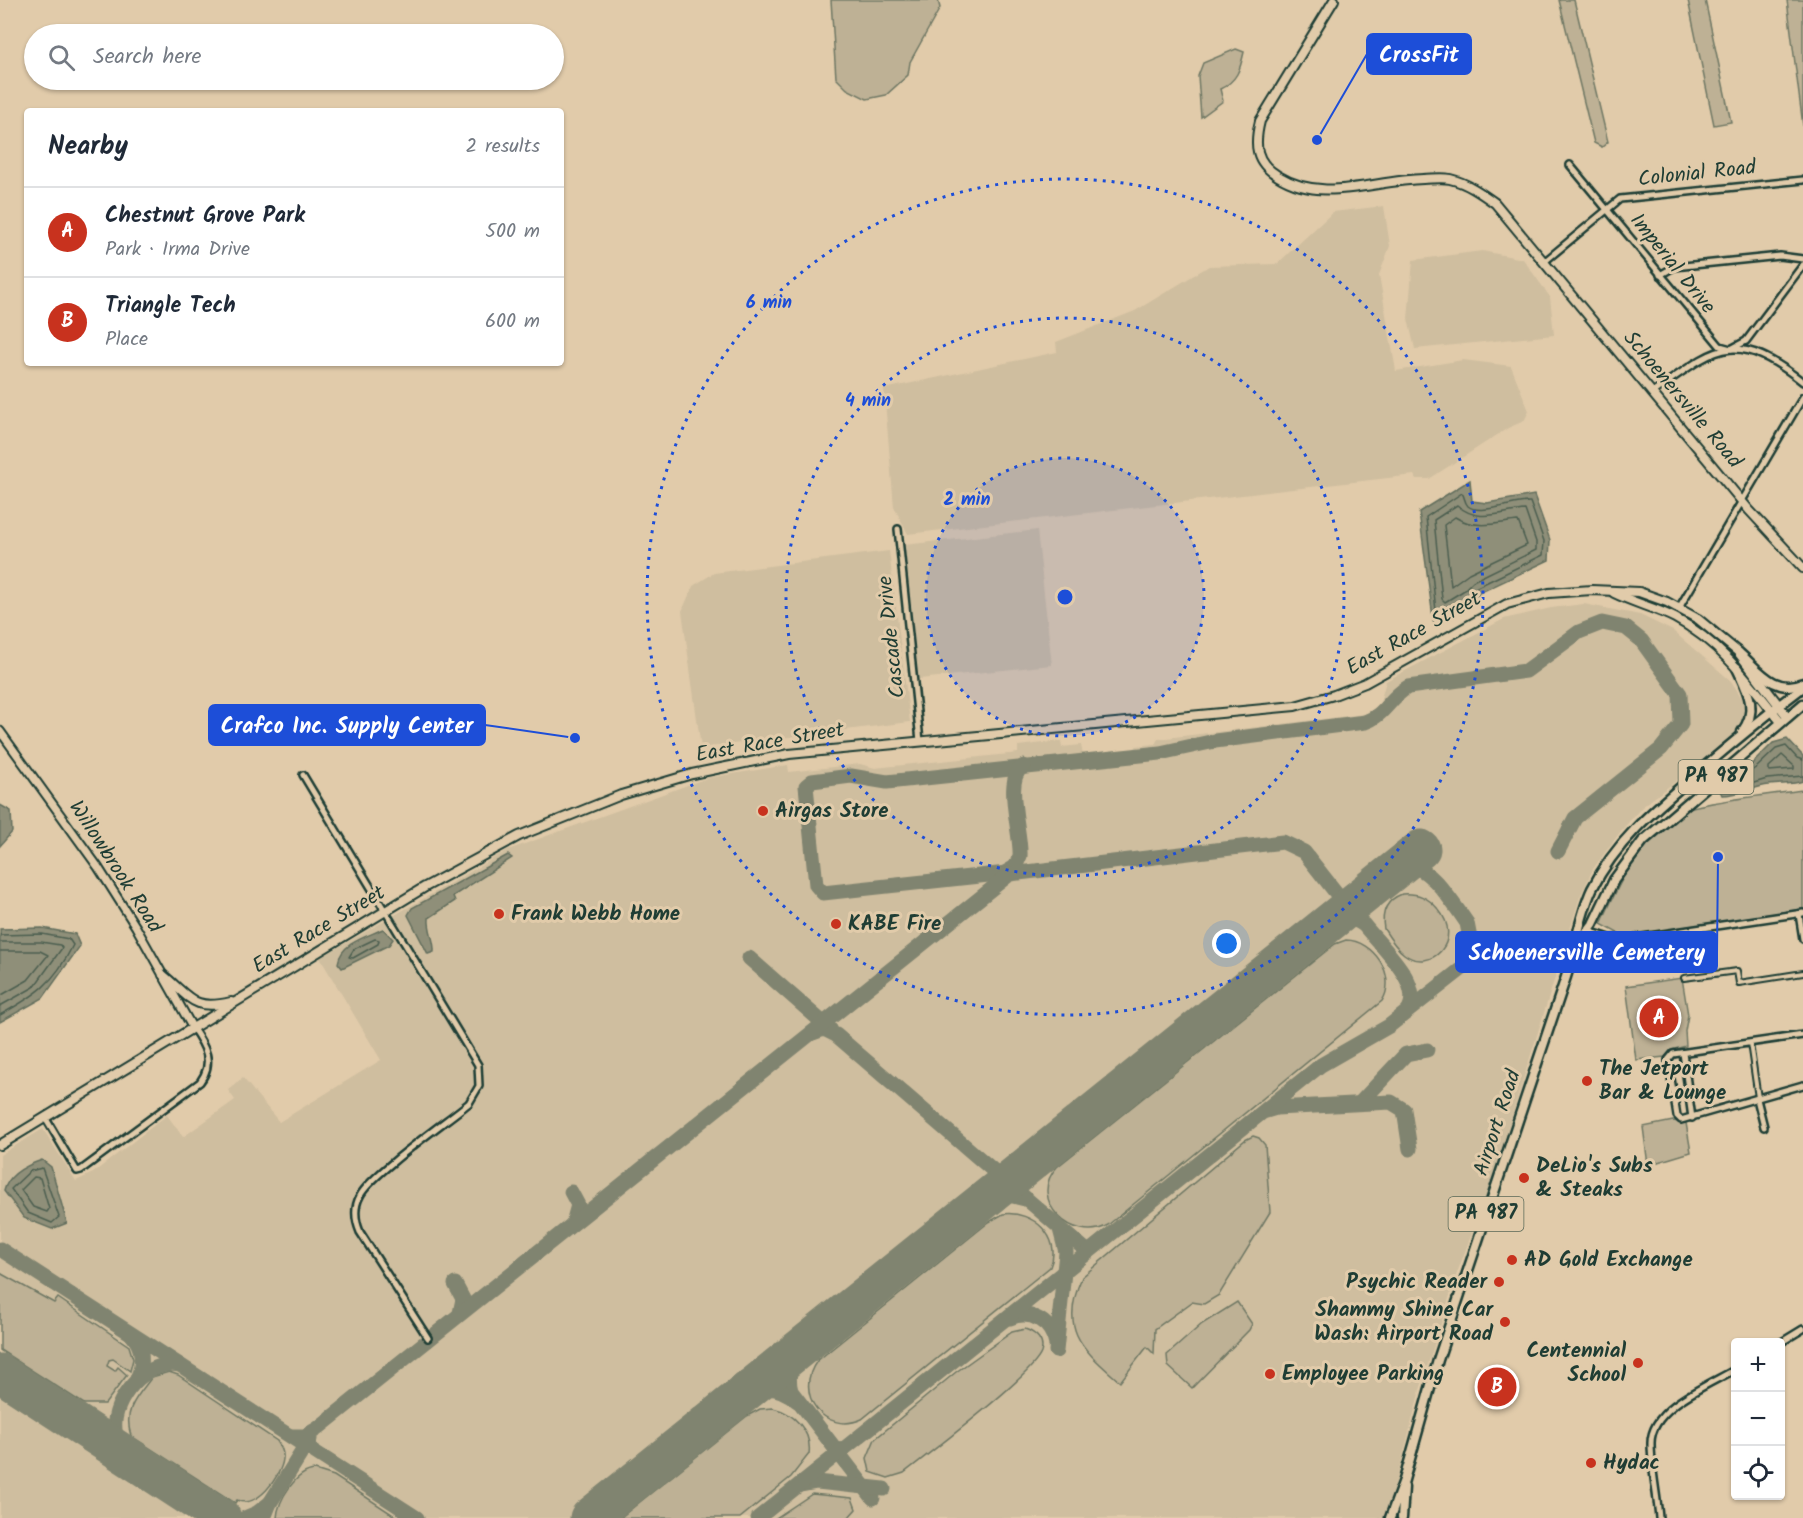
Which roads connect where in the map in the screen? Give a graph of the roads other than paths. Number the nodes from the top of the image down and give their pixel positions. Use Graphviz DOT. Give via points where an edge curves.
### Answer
graph roads {
  1 [pos="1334,0"];
  2 [pos="1570,165"];
  3 [pos="1803,180"];
  4 [pos="1608,211"];
  5 [pos="1803,259"];
  6 [pos="1544,262"];
  7 [pos="1803,265"];
  8 [pos="1660,275"];
  9 [pos="1731,349"];
  10 [pos="1803,382"];
  11 [pos="1652,393"];
  12 [pos="1803,396"];
  13 [pos="1741,501"];
  14 [pos="898,529"];
  15 [pos="1794,560"];
  16 [pos="1803,568"];
  17 [pos="1803,573"];
  18 [pos="1613,593"];
  19 [pos="1679,608"];
  20 [pos="1738,652"];
  21 [pos="1737,668"];
  22 [pos="1803,685"];
  23 [pos="1803,704"];
  24 [pos="1776,709"];
  25 [pos="1784,719"];
  26 [pos="0,731"];
  27 [pos="920,741"];
  28 [pos="1735,741"];
  29 [pos="303,775"];
  30 [pos="386,910"];
  31 [pos="1801,913"];
  32 [pos="1579,927"];
  33 [pos="1588,931"];
  34 [pos="1803,939"];
  35 [pos="1575,951"];
  36 [pos="1803,973"];
  37 [pos="163,975"];
  38 [pos="1684,978"];
  39 [pos="238,1000"];
  40 [pos="192,1027"];
  41 [pos="1803,1035"];
  42 [pos="1750,1043"];
  43 [pos="1683,1053"];
  44 [pos="1803,1085"];
  45 [pos="1758,1099"];
  46 [pos="45,1118"];
  47 [pos="1692,1118"];
  48 [pos="1764,1127"];
  49 [pos="0,1145"];
  50 [pos="1803,1329"];
  51 [pos="428,1338"];
  52 [pos="1785,1340"];
  53 [pos="1731,1372"];
  54 [pos="1404,1480"];
  55 [pos="1390,1518"];
  56 [pos="1402,1518"];
  57 [pos="1659,1518"];
  1 -- 6 [label="main road, Schoenersville Road" via="1260,121 1255,140 1257,156 1268,170 1303,188 1328,191 1414,179 1449,178 1467,184 1495,203"];
  2 -- 4 [label="street, Imperial Drive"];
  3 -- 4 [label="street, Colonial Road" via="1620,199"];
  4 -- 6 [label="street, Colonial Road"];
  4 -- 8 [label="street, Imperial Drive"];
  5 -- 8 [label="street" via="1780,256 1674,267"];
  6 -- 11 [label="main road, Schoenersville Road"];
  7 -- 9 [label="street" via="1746,341"];
  8 -- 9 [label="street, Imperial Drive" via="1712,339"];
  9 -- 10 [label="street" via="1766,355"];
  9 -- 11 [label="street" via="1698,359"];
  11 -- 13 [label="main road, Schoenersville Road"];
  12 -- 13 [label="street"];
  13 -- 15 [label="main road, Schoenersville Road"];
  13 -- 19 [label="street"];
  14 -- 27 [label="street, Cascade Drive"];
  15 -- 16 [label="main road, Schoenersville Road"];
  15 -- 17 [label="main road, Schoenersville Road"];
  18 -- 19 [label="main road, East Race Street" via="1639,592"];
  18 -- 21 [label="main road, East Race Street" via="1684,623"];
  18 -- 27 [label="main road, East Race Street" via="1570,590 1518,600 1365,683 1295,706"];
  19 -- 20 [label="main road, East Race Street"];
  20 -- 22 [label="main road" via="1780,687"];
  20 -- 24 [label="main road, East Race Street"];
  21 -- 24 [label="main road, East Race Street"];
  21 -- 28 [label="main road" via="1749,695 1751,713"];
  22 -- 24 [label="main road, Airport Road / PA 987"];
  23 -- 25 [label="main road, Airport Road / PA 987"];
  24 -- 25 [label="main road, East Race Street"];
  24 -- 28 [label="main road, Airport Road / PA 987"];
  25 -- 33 [label="main road, Airport Road / PA 987" via="1637,848 1614,880"];
  26 -- 37 [label="street, Willowbrook Road" via="98,867"];
  27 -- 30 [label="main road, East Race Street" via="767,758 635,790 519,836"];
  28 -- 32 [label="main road, Airport Road / PA 987" via="1623,842 1596,882"];
  29 -- 30 [label="street"];
  30 -- 39 [label="main road, East Race Street"];
  30 -- 51 [label="street" via="476,1058 480,1072 470,1103 371,1182 357,1203 360,1232"];
  31 -- 33 [label="street" via="1629,939"];
  31 -- 34 [label="street"];
  32 -- 33 [label="street"];
  32 -- 35 [label="main road, Airport Road / PA 987"];
  33 -- 35 [label="main road, Airport Road / PA 987"];
  35 -- 54 [label="main road, Airport Road / PA 987" via="1438,1360"];
  36 -- 38 [label="street" via="1739,983 1737,971"];
  37 -- 39 [label="main road" via="201,1005"];
  37 -- 40 [label="street, Willowbrook Road"];
  39 -- 40 [label="main road, East Race Street"];
  40 -- 46 [label="main road, East Race Street"];
  40 -- 46 [label="street" via="209,1058 209,1067 200,1083 77,1171"];
  41 -- 42 [label="street"];
  42 -- 43 [label="street"];
  42 -- 45 [label="street"];
  43 -- 47 [label="street"];
  43 -- 47 [label="street" via="1671,1055 1668,1060 1677,1116 1681,1120"];
  44 -- 45 [label="street"];
  45 -- 47 [label="street"];
  45 -- 48 [label="street"];
  46 -- 49 [label="main road, East Race Street"];
  50 -- 52 [label="street"];
  53 -- 57 [label="street" via="1672,1407 1656,1423 1651,1442"];
  54 -- 55 [label="main road, Airport Road / PA 987"];
  54 -- 56 [label="main road, Airport Road / PA 987"];
}
